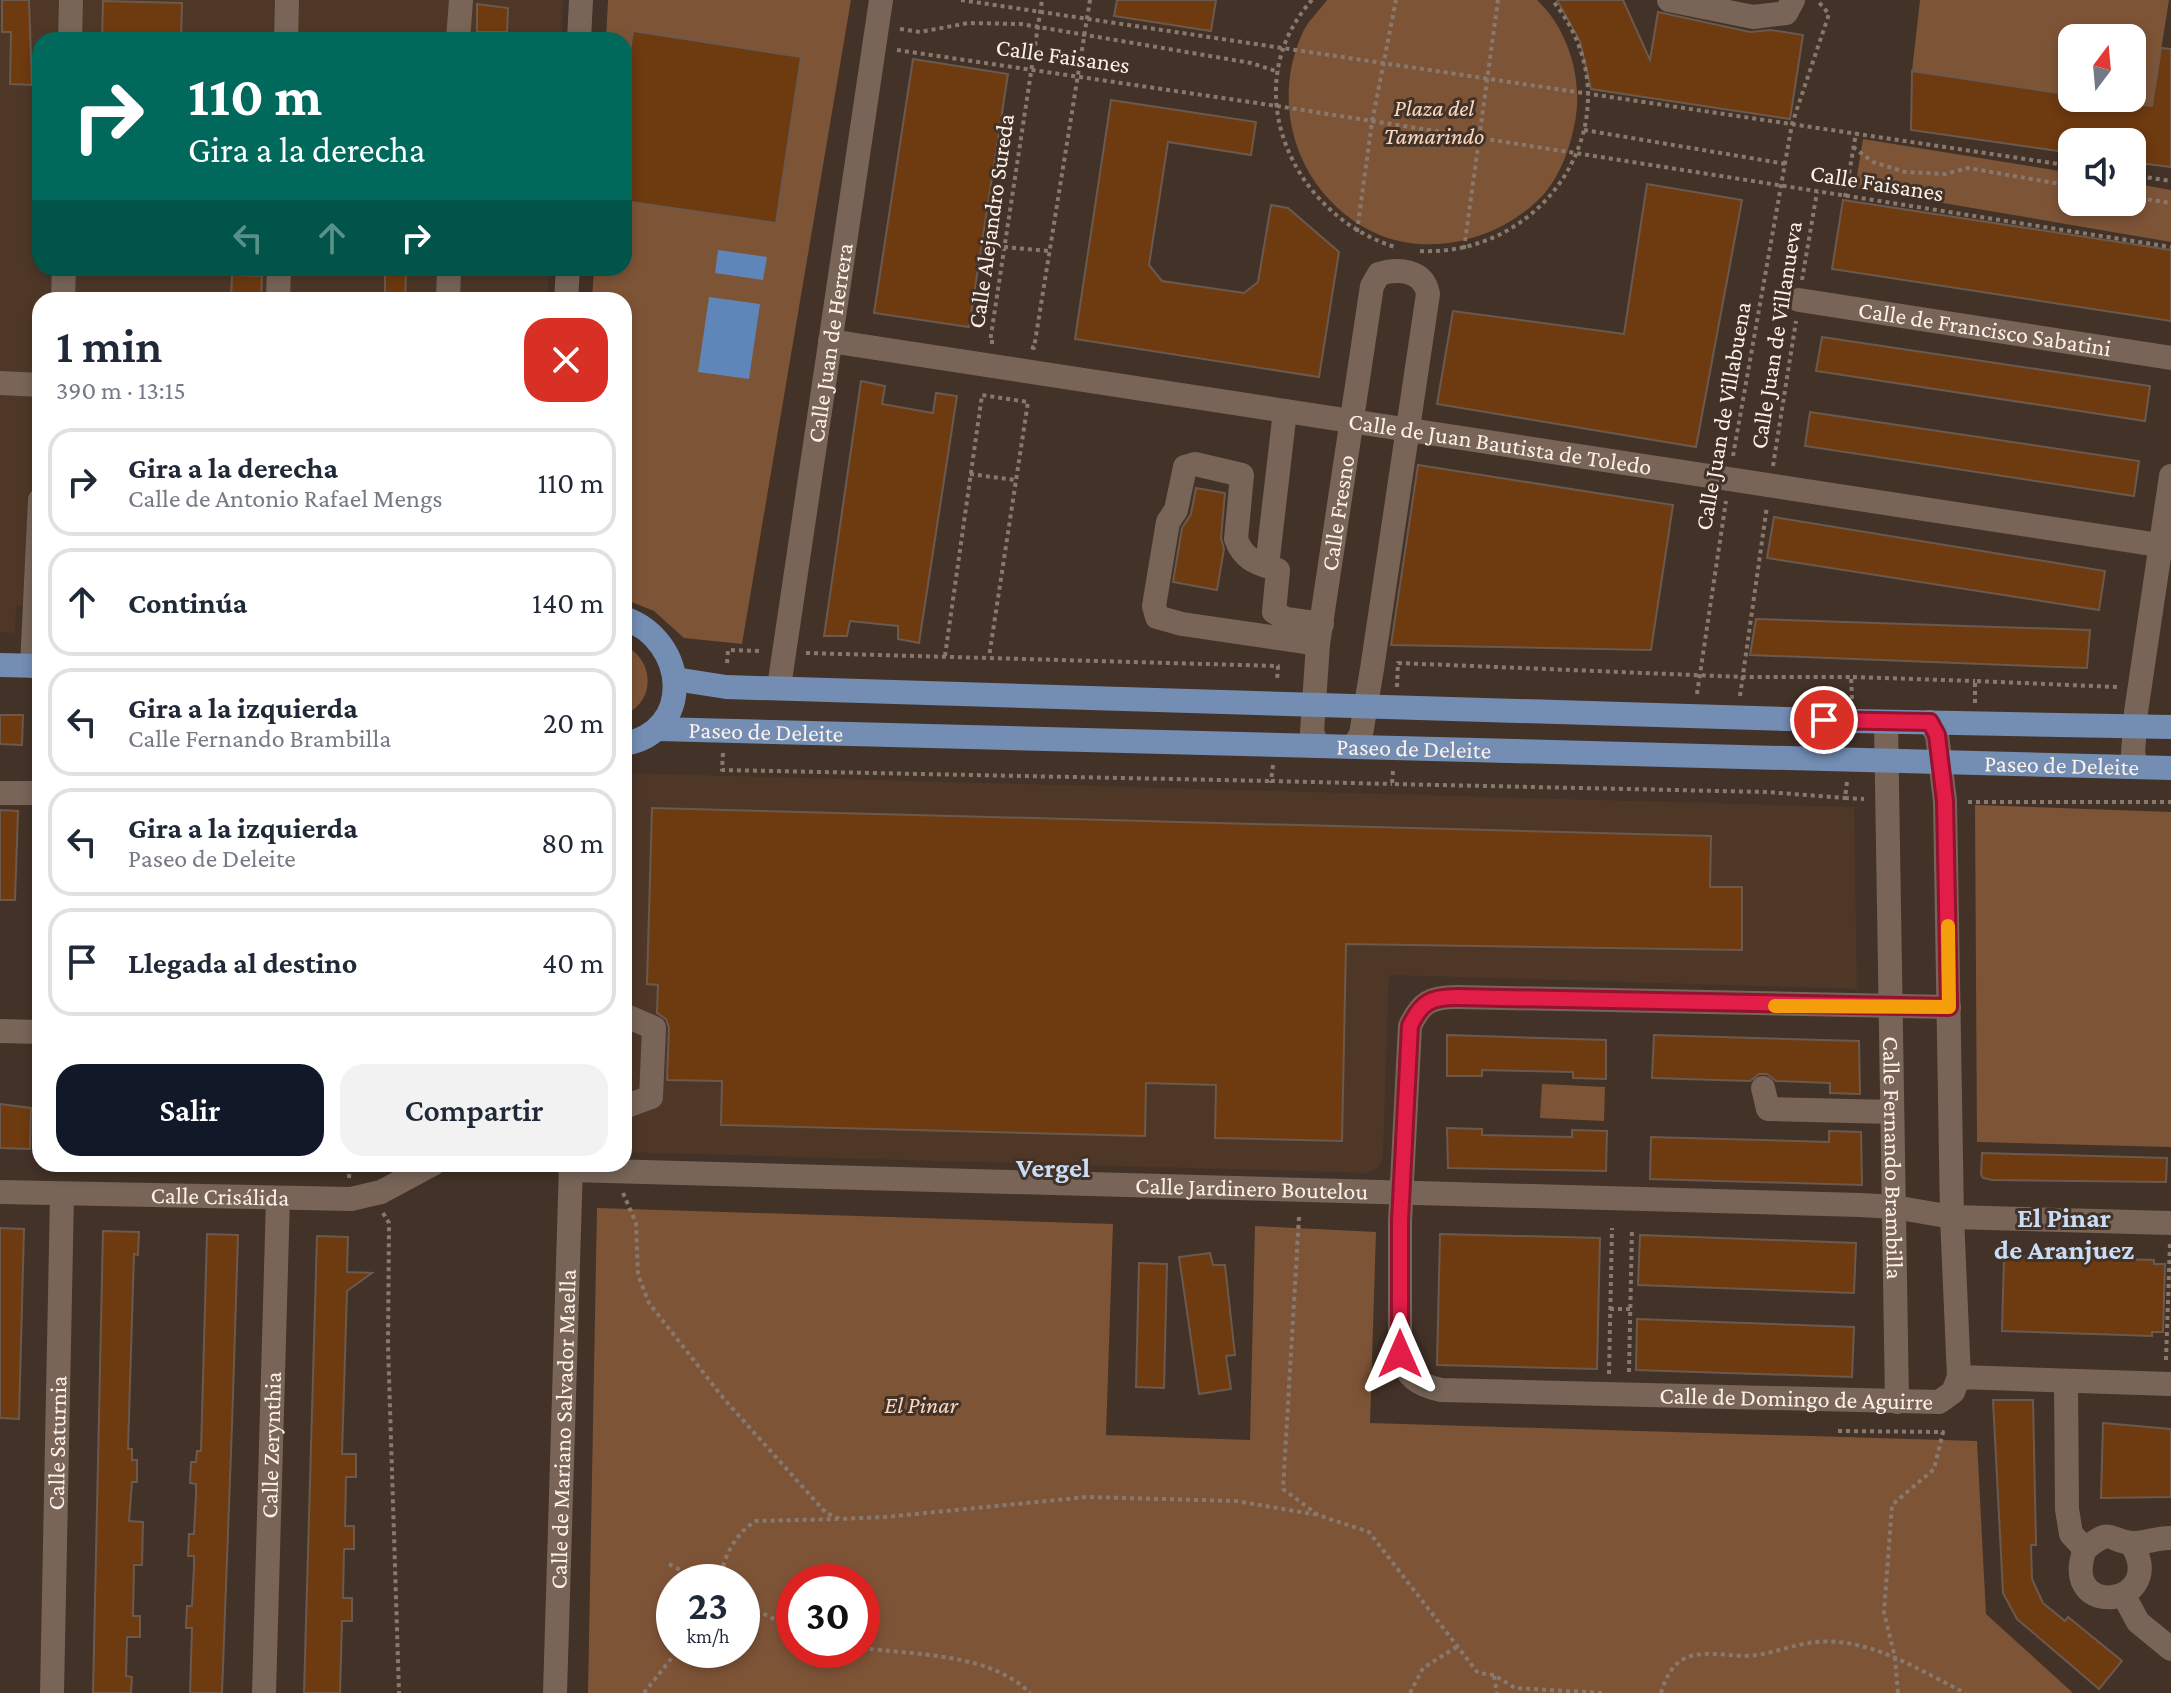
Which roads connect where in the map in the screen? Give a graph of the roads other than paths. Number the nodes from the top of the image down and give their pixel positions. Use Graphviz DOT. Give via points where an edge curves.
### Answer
graph roads {
  1 [pos="71,0"];
  2 [pos="287,0"];
  3 [pos="461,0"];
  4 [pos="581,0"];
  5 [pos="881,0"];
  6 [pos="1669,0"];
  7 [pos="1793,0"];
  8 [pos="70,32"];
  9 [pos="286,32"];
  10 [pos="459,32"];
  11 [pos="579,32"];
  12 [pos="1799,300"];
  13 [pos="830,341"];
  14 [pos="2171,358"];
  15 [pos="0,383"];
  16 [pos="32,385"];
  17 [pos="1285,411"];
  18 [pos="1353,421"];
  19 [pos="1408,429"];
  20 [pos="2171,476"];
  21 [pos="2166,546"];
  22 [pos="1267,566"];
  23 [pos="632,621"];
  24 [pos="1320,634"];
  25 [pos="0,665"];
  26 [pos="32,666"];
  27 [pos="675,679"];
  28 [pos="779,687"];
  29 [pos="1313,705"];
  30 [pos="1364,707"];
  31 [pos="1886,722"];
  32 [pos="1930,722"];
  33 [pos="2134,726"];
  34 [pos="2171,727"];
  35 [pos="658,729"];
  36 [pos="632,740"];
  37 [pos="1318,746"];
  38 [pos="1354,746"];
  39 [pos="1886,761"];
  40 [pos="1940,764"];
  41 [pos="2137,767"];
  42 [pos="2171,768"];
  43 [pos="0,793"];
  44 [pos="32,793"];
  45 [pos="1949,1007"];
  46 [pos="1890,1008"];
  47 [pos="632,1018"];
  48 [pos="0,1031"];
  49 [pos="32,1032"];
  50 [pos="1763,1088"];
  51 [pos="632,1104"];
  52 [pos="1892,1112"];
  53 [pos="418,1172"];
  54 [pos="570,1172"];
  55 [pos="614,1172"];
  56 [pos="1402,1191"];
  57 [pos="0,1192"];
  58 [pos="62,1195"];
  59 [pos="278,1198"];
  60 [pos="1894,1207"];
  61 [pos="1952,1217"];
  62 [pos="2171,1223"];
  63 [pos="1959,1377"];
  64 [pos="2066,1381"];
  65 [pos="2171,1384"];
  66 [pos="1897,1402"];
  67 [pos="2171,1538"];
  68 [pos="2131,1543"];
  69 [pos="2085,1549"];
  70 [pos="2124,1596"];
  71 [pos="2171,1649"];
  72 [pos="52,1693"];
  73 [pos="264,1693"];
  74 [pos="555,1693"];
  1 -- 8 [label="street"];
  2 -- 9 [label="street"];
  3 -- 10 [label="street"];
  4 -- 11 [label="street"];
  5 -- 13 [label="street, Calle Juan de Herrera"];
  6 -- 7 [label="street" via="1753,17 1786,13"];
  12 -- 14 [label="street, Calle de Francisco Sabatini"];
  13 -- 17 [label="street, Calle de Juan Bautista de Toledo"];
  13 -- 28 [label="street, Calle Juan de Herrera"];
  15 -- 16 [label="street"];
  17 -- 18 [label="street, Calle de Juan Bautista de Toledo"];
  17 -- 22 [label="street"];
  18 -- 19 [label="street, Calle de Juan Bautista de Toledo"];
  18 -- 19 [label="street, Calle Fresno" via="1372,286 1379,274 1391,270 1417,274 1428,294"];
  18 -- 24 [label="street, Calle Fresno"];
  19 -- 21 [label="street, Calle de Juan Bautista de Toledo"];
  19 -- 30 [label="street, Calle Fresno"];
  20 -- 21 [label="street"];
  21 -- 33 [label="street"];
  22 -- 24 [label="street" via="1278,570 1274,612"];
  22 -- 24 [label="street" via="1247,558 1236,539 1242,475 1195,464 1185,467 1176,510 1168,522 1154,606 1157,617 1182,624"];
  23 -- 27 [label="main road" via="660,639"];
  24 -- 29 [label="street, Calle Fresno"];
  25 -- 26 [label="main road"];
  27 -- 28 [label="main road, Paseo de Deleite" via="726,687"];
  27 -- 35 [label="main road" via="672,701"];
  28 -- 29 [label="main road, Paseo de Deleite"];
  29 -- 30 [label="main road, Paseo de Deleite"];
  29 -- 37 [label="street, Calle Fresno" via="1312,732"];
  30 -- 31 [label="main road, Paseo de Deleite"];
  30 -- 38 [label="street, Calle Fresno"];
  31 -- 32 [label="main road, Paseo de Deleite"];
  31 -- 39 [label="street, Calle Fernando Brambilla"];
  32 -- 33 [label="main road, Paseo de Deleite"];
  32 -- 40 [label="street"];
  33 -- 34 [label="main road, Paseo de Deleite"];
  33 -- 41 [label="street"];
  35 -- 36 [label="main road"];
  35 -- 37 [label="main road, Paseo de Deleite"];
  37 -- 38 [label="main road, Paseo de Deleite"];
  38 -- 39 [label="main road, Paseo de Deleite"];
  39 -- 40 [label="main road, Paseo de Deleite"];
  39 -- 46 [label="street, Calle Fernando Brambilla"];
  40 -- 41 [label="main road, Paseo de Deleite"];
  40 -- 45 [label="street"];
  41 -- 42 [label="main road, Paseo de Deleite"];
  43 -- 44 [label="street"];
  45 -- 46 [label="street"];
  45 -- 61 [label="street"];
  46 -- 52 [label="street, Calle Fernando Brambilla"];
  46 -- 56 [label="street" via="1435,997 1419,1005 1410,1026"];
  47 -- 51 [label="street" via="654,1028 651,1097"];
  48 -- 49 [label="street"];
  50 -- 52 [label="street" via="1768,1109"];
  52 -- 60 [label="street, Calle Fernando Brambilla"];
  53 -- 59 [label="street, Calle Crisálida" via="381,1192 351,1199"];
  54 -- 74 [label="street, Calle de Mariano Salvador Maella"];
  55 -- 56 [label="street, Calle Jardinero Boutelou"];
  56 -- 60 [label="street, Calle Jardinero Boutelou"];
  56 -- 66 [label="street, Calle de Domingo de Aguirre" via="1400,1354 1410,1377 1423,1386"];
  57 -- 58 [label="street, Calle Crisálida"];
  58 -- 59 [label="street, Calle Crisálida"];
  58 -- 72 [label="street, Calle Saturnia"];
  59 -- 73 [label="street, Calle Zerynthia"];
  60 -- 61 [label="street, Calle Jardinero Boutelou"];
  60 -- 66 [label="street, Calle Fernando Brambilla"];
  61 -- 62 [label="street, Calle Jardinero Boutelou"];
  61 -- 63 [label="street"];
  63 -- 64 [label="street, Calle de Domingo de Aguirre"];
  63 -- 66 [label="street, Calle de Domingo de Aguirre" via="1953,1392 1939,1402"];
  64 -- 65 [label="street, Calle de Domingo de Aguirre"];
  64 -- 69 [label="street" via="2067,1509 2071,1534"];
  67 -- 68 [label="street"];
  68 -- 69 [label="street" via="2116,1535 2098,1538"];
  68 -- 70 [label="street" via="2141,1556 2143,1571 2137,1586"];
  69 -- 70 [label="street" via="2080,1572 2093,1593 2108,1599"];
  70 -- 71 [label="street" via="2138,1622"];
}
